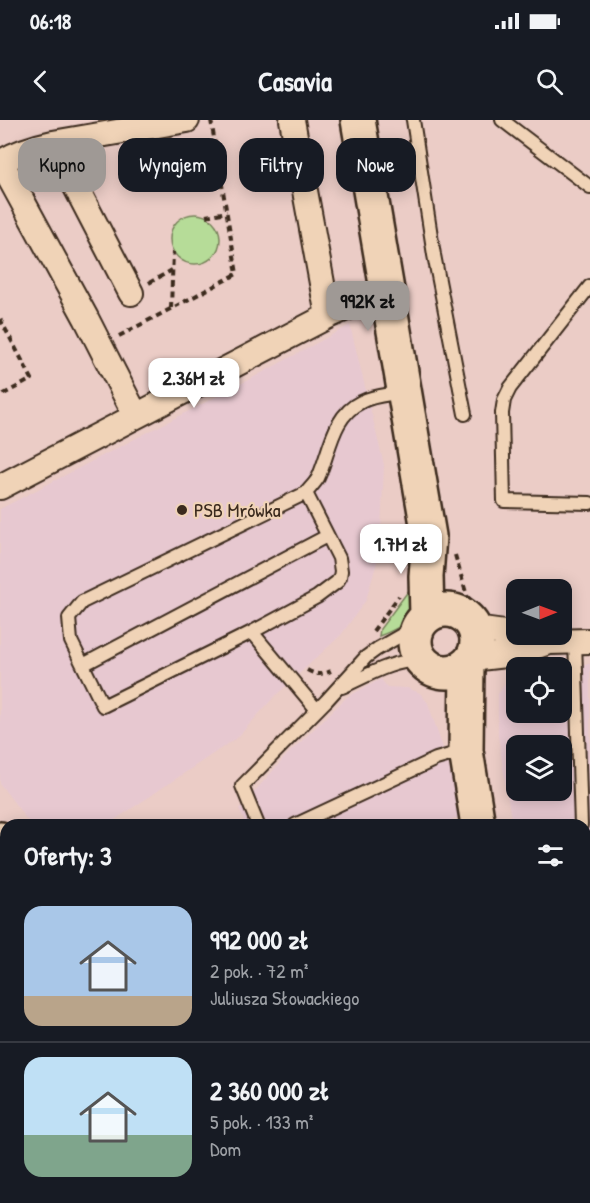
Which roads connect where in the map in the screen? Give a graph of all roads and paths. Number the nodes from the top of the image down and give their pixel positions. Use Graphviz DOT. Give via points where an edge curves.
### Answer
graph roads {
  1 [pos="187,120"];
  2 [pos="210,120"];
  3 [pos="292,120"];
  4 [pos="358,120"];
  5 [pos="413,120"];
  6 [pos="502,120"];
  7 [pos="82,138"];
  8 [pos="18,152"];
  9 [pos="1,162"];
  10 [pos="590,187"];
  11 [pos="78,192"];
  12 [pos="226,212"];
  13 [pos="206,216"];
  14 [pos="173,252"];
  15 [pos="590,286"];
  16 [pos="131,293"];
  17 [pos="380,296"];
  18 [pos="171,308"];
  19 [pos="328,316"];
  20 [pos="0,319"];
  21 [pos="100,346"];
  22 [pos="404,392"];
  23 [pos="0,396"];
  24 [pos="465,414"];
  25 [pos="136,416"];
  26 [pos="0,488"];
  27 [pos="306,493"];
  28 [pos="590,503"];
  29 [pos="327,536"];
  30 [pos="429,536"];
  31 [pos="459,570"];
  32 [pos="452,572"];
  33 [pos="404,591"];
  34 [pos="423,620"];
  35 [pos="252,632"];
  36 [pos="370,635"];
  37 [pos="583,641"];
  38 [pos="469,642"];
  39 [pos="339,664"];
  40 [pos="82,665"];
  41 [pos="427,665"];
  42 [pos="292,680"];
  43 [pos="338,688"];
  44 [pos="317,710"];
  45 [pos="466,751"];
  46 [pos="585,760"];
  47 [pos="256,819"];
  48 [pos="309,819"];
  49 [pos="477,819"];
  50 [pos="581,819"];
  1 -- 7 [label="street"];
  2 -- 12 [label="path"];
  3 -- 19 [label="street"];
  4 -- 17 [label="street"];
  5 -- 24 [label="lane"];
  6 -- 10 [label="lane"];
  8 -- 9 [label="street"];
  9 -- 21 [label="street"];
  11 -- 16 [label="street"];
  12 -- 13 [label="path"];
  12 -- 18 [label="path" via="237,274"];
  14 -- 18 [label="path"];
  15 -- 28 [label="lane" via="510,388 502,413 504,501"];
  17 -- 19 [label="street"];
  17 -- 22 [label="street"];
  18 -- 21 [label="path"];
  19 -- 25 [label="street"];
  20 -- 23 [label="path" via="32,379"];
  21 -- 25 [label="street"];
  22 -- 27 [label="lane" via="360,402 347,412 332,437 317,480"];
  22 -- 30 [label="street"];
  25 -- 26 [label="street"];
  27 -- 29 [label="lane"];
  27 -- 40 [label="lane" via="82,602 69,618 70,641"];
  29 -- 35 [label="lane" via="339,558 337,582"];
  29 -- 40 [label="lane"];
  30 -- 34 [label="street"];
  30 -- 38 [label="street"];
  31 -- 32 [label="path"];
  33 -- 36 [label="path"];
  34 -- 38 [label="street" via="436,612 453,611"];
  34 -- 41 [label="street" via="415,643"];
  34 -- 43 [label="lane" via="366,657"];
  35 -- 40 [label="lane" via="103,706"];
  35 -- 42 [label="lane"];
  37 -- 38 [label="street" via="549,642 514,654"];
  37 -- 46 [label="lane"];
  38 -- 41 [label="street" via="460,669 446,672"];
  38 -- 45 [label="street"];
  39 -- 42 [label="path" via="321,675 305,670"];
  41 -- 43 [label="lane" via="409,661 385,667"];
  41 -- 45 [label="street"];
  42 -- 44 [label="lane"];
  43 -- 44 [label="lane"];
  44 -- 47 [label="lane" via="242,786"];
  45 -- 48 [label="lane" via="436,759"];
  45 -- 49 [label="street"];
  46 -- 50 [label="lane"];
}
